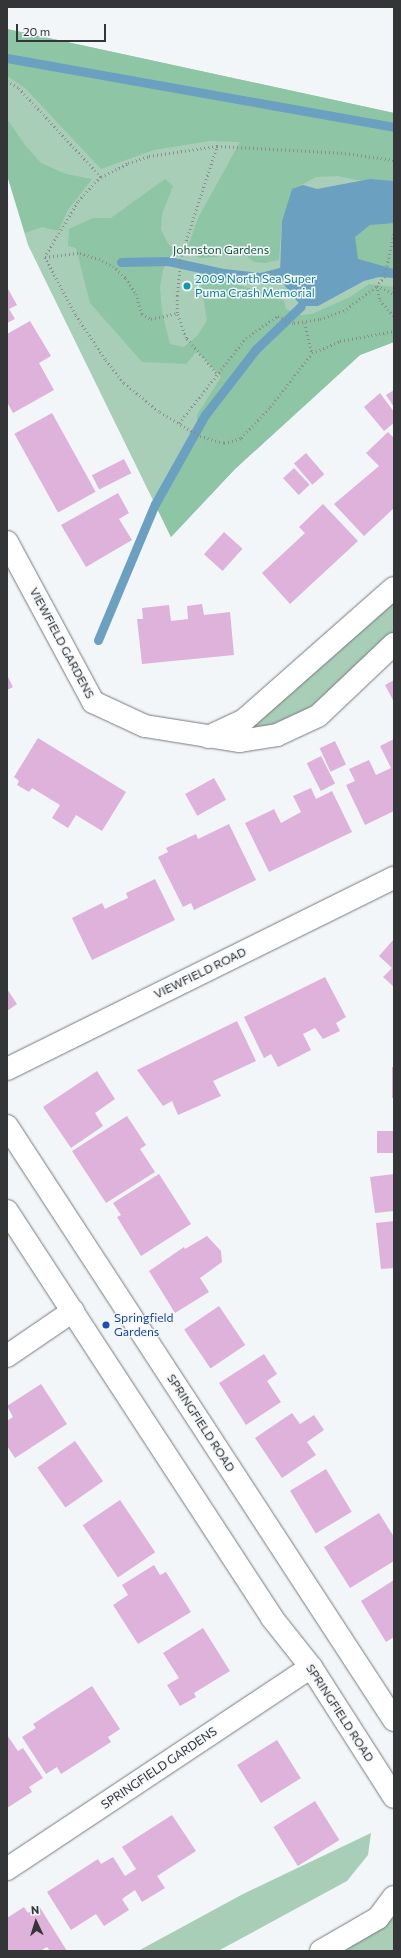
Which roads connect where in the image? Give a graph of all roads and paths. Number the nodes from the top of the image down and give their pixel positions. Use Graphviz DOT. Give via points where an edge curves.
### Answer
graph roads {
  1 [pos="7,81"];
  2 [pos="217,146"];
  3 [pos="394,160"];
  4 [pos="101,177"];
  5 [pos="394,234"];
  6 [pos="45,257"];
  7 [pos="378,286"];
  8 [pos="394,294"];
  9 [pos="177,313"];
  10 [pos="394,316"];
  11 [pos="305,323"];
  12 [pos="394,331"];
  13 [pos="312,353"];
  14 [pos="216,373"];
  15 [pos="180,422"];
  16 [pos="7,542"];
  17 [pos="394,588"];
  18 [pos="394,644"];
  19 [pos="207,738"];
  20 [pos="394,878"];
  21 [pos="7,1069"];
  22 [pos="7,1126"];
  23 [pos="7,1211"];
  24 [pos="73,1311"];
  25 [pos="7,1356"];
  26 [pos="311,1667"];
  27 [pos="394,1720"];
  28 [pos="394,1797"];
  29 [pos="7,1869"];
  30 [pos="394,1897"];
  31 [pos="321,1951"];
  1 -- 4 [label="path" via="19,88"];
  2 -- 3 [label="path" via="315,150"];
  2 -- 4 [label="path" via="149,156 128,163"];
  2 -- 9 [label="path" via="181,256"];
  4 -- 6 [label="path" via="78,202"];
  5 -- 7 [label="path" via="385,277"];
  6 -- 9 [label="path" via="80,253 99,259 113,266 126,278 136,294 142,314 151,319"];
  6 -- 15 [label="path" via="61,290 106,360 124,383 160,412"];
  7 -- 8 [label="path"];
  7 -- 10 [label="path" via="380,300"];
  7 -- 11 [label="path" via="343,311"];
  9 -- 14 [label="path" via="186,338"];
  11 -- 13 [label="path"];
  11 -- 14 [label="path" via="288,321 278,316 246,338"];
  12 -- 13 [label="path" via="340,341 323,346"];
  13 -- 15 [label="path" via="270,407 241,438 224,443 200,436"];
  14 -- 15 [label="path"];
  16 -- 19 [label="street, VIEWFIELD GARDENS" via="93,702 145,726"];
  17 -- 19 [label="street" via="243,721"];
  18 -- 19 [label="street, VIEWFIELD GARDENS" via="318,716 277,735 240,741"];
  20 -- 21 [label="street, VIEWFIELD ROAD"];
  22 -- 27 [label="street, SPRINGFIELD ROAD"];
  23 -- 24 [label="street, SPRINGFIELD ROAD"];
  24 -- 25 [label="street"];
  24 -- 26 [label="street, SPRINGFIELD ROAD" via="272,1618"];
  26 -- 28 [label="street, SPRINGFIELD ROAD"];
  26 -- 29 [label="street, SPRINGFIELD GARDENS"];
  30 -- 31 [label="street" via="378,1918"];
}
